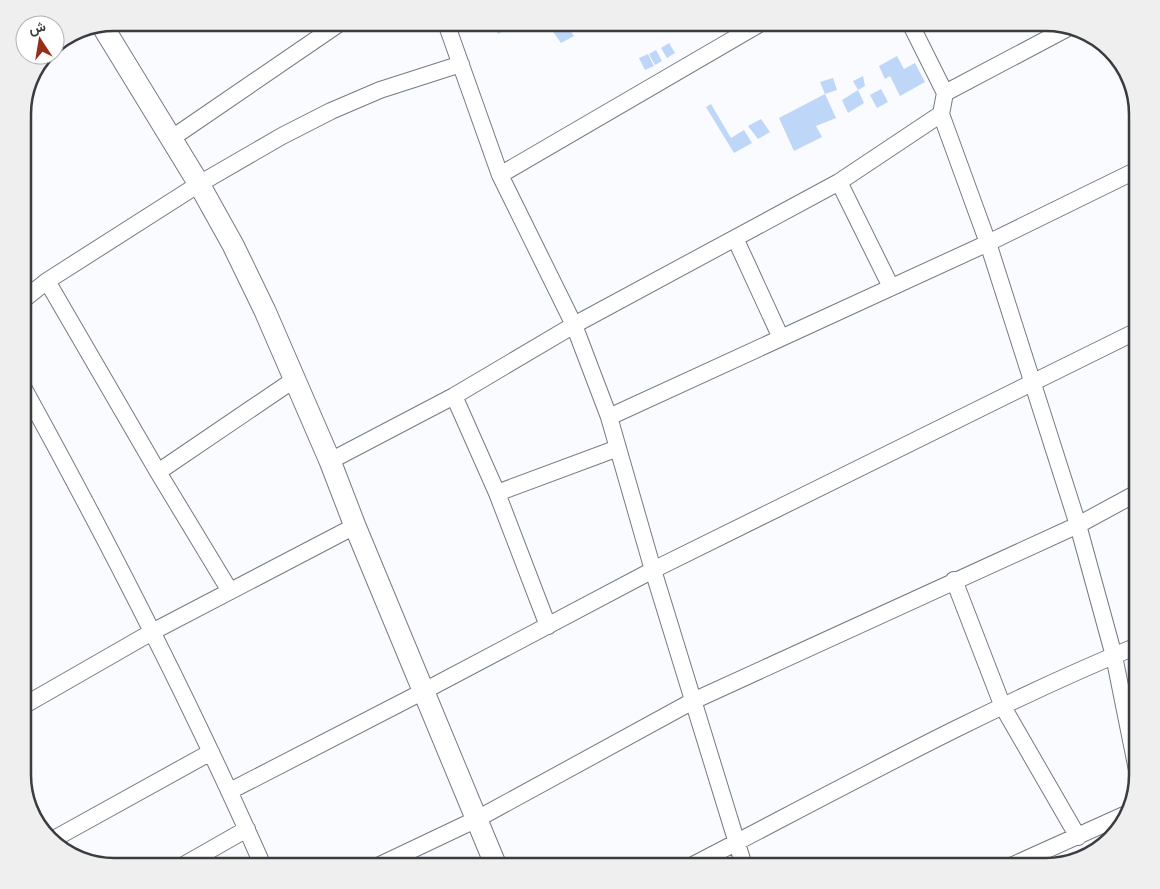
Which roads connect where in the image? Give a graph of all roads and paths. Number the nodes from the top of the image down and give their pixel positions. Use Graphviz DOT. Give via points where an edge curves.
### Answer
graph roads {
  1 [pos="327,31"];
  2 [pos="449,31"];
  3 [pos="746,31"];
  4 [pos="915,31"];
  5 [pos="106,32"];
  6 [pos="1059,33"];
  7 [pos="461,64"];
  8 [pos="946,93"];
  9 [pos="941,114"];
  10 [pos="172,138"];
  11 [pos="1129,174"];
  12 [pos="500,175"];
  13 [pos="839,182"];
  14 [pos="199,184"];
  15 [pos="735,238"];
  16 [pos="988,243"];
  17 [pos="47,282"];
  18 [pos="892,287"];
  19 [pos="31,294"];
  20 [pos="574,325"];
  21 [pos="1129,336"];
  22 [pos="781,338"];
  23 [pos="295,378"];
  24 [pos="1032,384"];
  25 [pos="454,396"];
  26 [pos="31,402"];
  27 [pos="609,417"];
  28 [pos="618,448"];
  29 [pos="330,461"];
  30 [pos="158,472"];
  31 [pos="497,493"];
  32 [pos="1129,498"];
  33 [pos="1078,525"];
  34 [pos="355,526"];
  35 [pos="653,570"];
  36 [pos="954,580"];
  37 [pos="230,591"];
  38 [pos="548,626"];
  39 [pos="152,632"];
  40 [pos="1129,650"];
  41 [pos="1114,656"];
  42 [pos="424,691"];
  43 [pos="693,700"];
  44 [pos="31,701"];
  45 [pos="1003,707"];
  46 [pos="1129,727"];
  47 [pos="211,752"];
  48 [pos="230,790"];
  49 [pos="477,819"];
  50 [pos="1116,819"];
  51 [pos="247,829"];
  52 [pos="58,837"];
  53 [pos="1078,837"];
  54 [pos="737,843"];
  55 [pos="196,858"];
  56 [pos="260,858"];
  57 [pos="395,858"];
  58 [pos="493,858"];
  59 [pos="707,858"];
  60 [pos="742,858"];
  61 [pos="1029,858"];
  1 -- 10 [label="street"];
  2 -- 7 [label="street"];
  3 -- 12 [label="street"];
  4 -- 8 [label="street"];
  5 -- 10 [label="street"];
  6 -- 8 [label="street"];
  7 -- 12 [label="street"];
  7 -- 14 [label="street" via="380,90 331,111"];
  8 -- 9 [label="street"];
  9 -- 13 [label="street"];
  9 -- 16 [label="street"];
  10 -- 14 [label="street"];
  11 -- 16 [label="street"];
  12 -- 20 [label="street"];
  13 -- 15 [label="street"];
  13 -- 18 [label="street"];
  14 -- 17 [label="street"];
  14 -- 23 [label="street" via="250,280"];
  15 -- 20 [label="street"];
  15 -- 22 [label="street"];
  16 -- 18 [label="street"];
  16 -- 24 [label="street"];
  17 -- 19 [label="street"];
  17 -- 30 [label="street"];
  18 -- 22 [label="street"];
  20 -- 25 [label="street"];
  20 -- 27 [label="street"];
  21 -- 24 [label="street"];
  22 -- 27 [label="street"];
  23 -- 29 [label="street"];
  23 -- 30 [label="street"];
  24 -- 33 [label="street"];
  24 -- 35 [label="street"];
  25 -- 29 [label="street"];
  25 -- 31 [label="street"];
  26 -- 39 [label="street"];
  27 -- 28 [label="street"];
  28 -- 31 [label="street"];
  28 -- 35 [label="street"];
  29 -- 34 [label="street"];
  30 -- 37 [label="street"];
  31 -- 38 [label="street"];
  32 -- 33 [label="street"];
  33 -- 36 [label="street"];
  33 -- 41 [label="street"];
  34 -- 37 [label="street"];
  34 -- 42 [label="street"];
  35 -- 38 [label="street"];
  35 -- 43 [label="street"];
  36 -- 43 [label="street"];
  36 -- 45 [label="street"];
  37 -- 39 [label="street"];
  38 -- 42 [label="street"];
  39 -- 44 [label="street"];
  39 -- 47 [label="street"];
  40 -- 41 [label="street"];
  41 -- 45 [label="street"];
  41 -- 46 [label="street"];
  42 -- 48 [label="street"];
  42 -- 49 [label="street"];
  43 -- 49 [label="street"];
  43 -- 54 [label="street"];
  45 -- 53 [label="street"];
  45 -- 54 [label="street"];
  47 -- 48 [label="street"];
  47 -- 52 [label="street"];
  48 -- 51 [label="street"];
  49 -- 57 [label="street"];
  49 -- 58 [label="street"];
  50 -- 53 [label="street"];
  51 -- 55 [label="street"];
  51 -- 56 [label="street"];
  53 -- 61 [label="street"];
  54 -- 59 [label="street"];
  54 -- 60 [label="street"];
}
